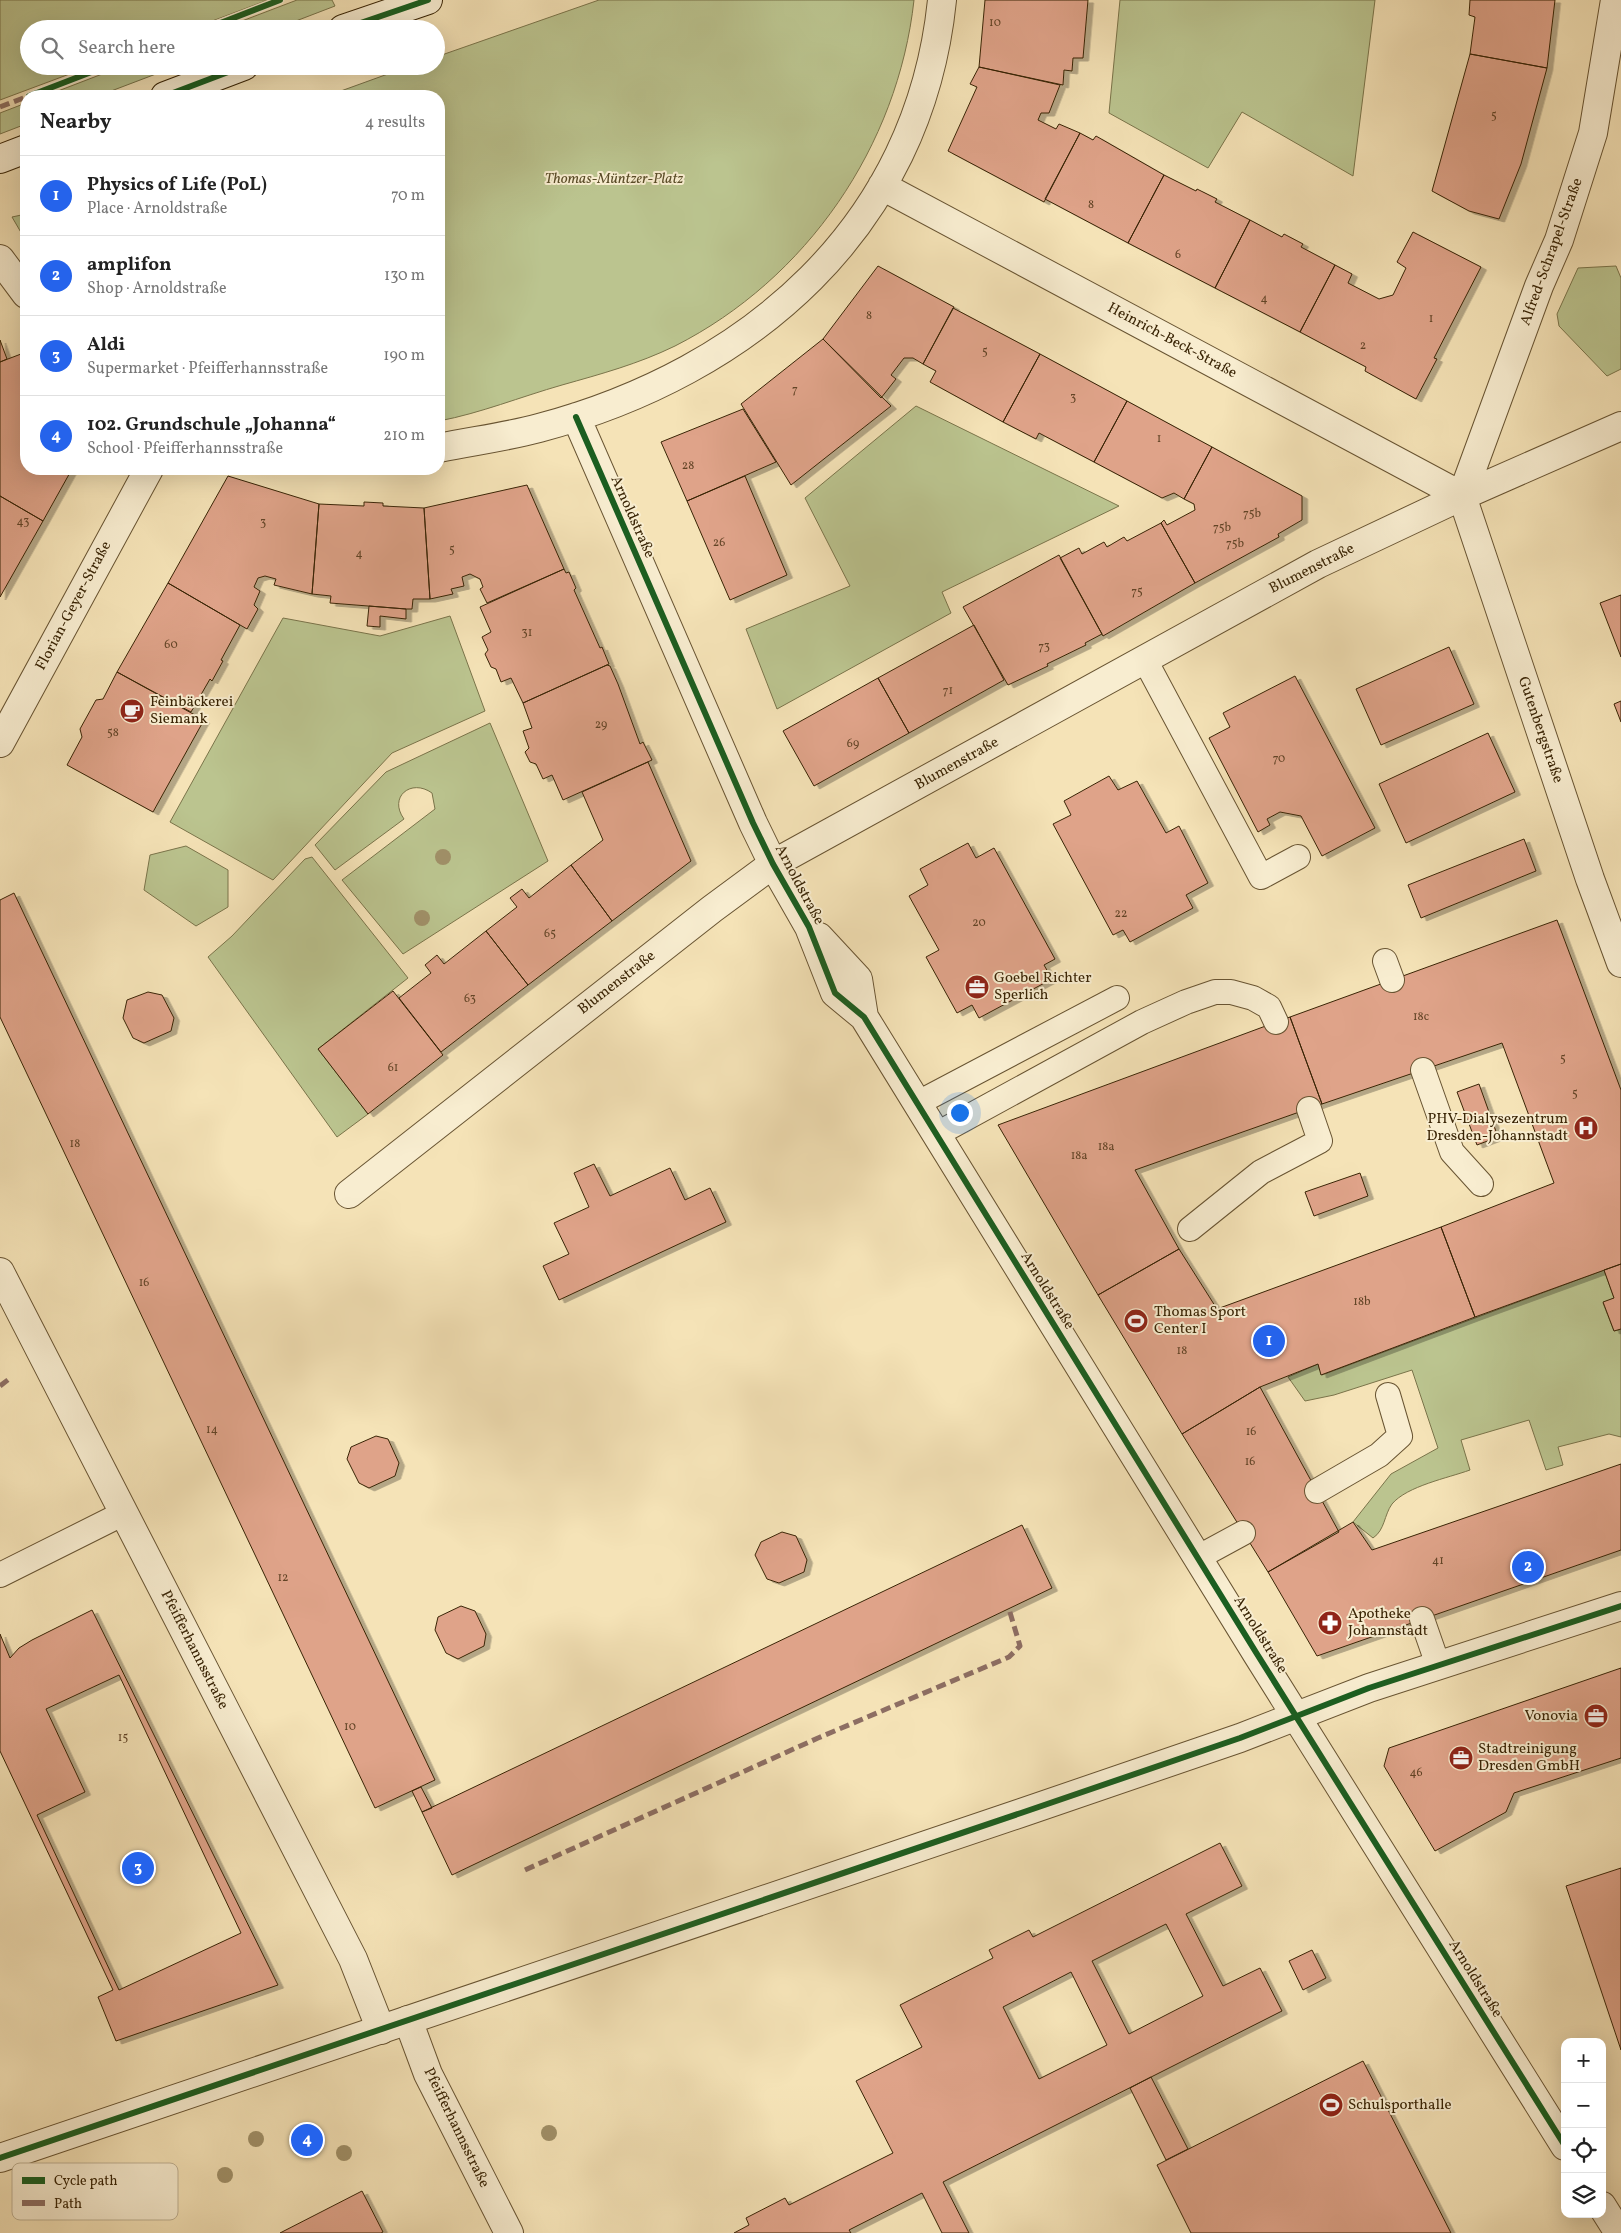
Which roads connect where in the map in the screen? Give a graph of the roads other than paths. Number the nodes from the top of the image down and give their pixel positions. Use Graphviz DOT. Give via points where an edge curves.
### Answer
graph roads {
  1 [pos="428,0"];
  2 [pos="942,0"];
  3 [pos="1615,0"];
  4 [pos="369,20"];
  5 [pos="220,75"];
  6 [pos="181,90"];
  7 [pos="20,151"];
  8 [pos="0,159"];
  9 [pos="882,186"];
  10 [pos="0,259"];
  11 [pos="20,286"];
  12 [pos="576,417"];
  13 [pos="1621,426"];
  14 [pos="445,447"];
  15 [pos="145,475"];
  16 [pos="1462,496"];
  17 [pos="1145,660"];
  18 [pos="0,743"];
  19 [pos="1298,858"];
  20 [pos="773,864"];
  21 [pos="1621,963"];
  22 [pos="1117,998"];
  23 [pos="1276,1022"];
  24 [pos="1423,1070"];
  25 [pos="918,1103"];
  26 [pos="1309,1109"];
  27 [pos="937,1134"];
  28 [pos="1481,1184"];
  29 [pos="349,1194"];
  30 [pos="1190,1229"];
  31 [pos="0,1272"];
  32 [pos="1388,1396"];
  33 [pos="1317,1490"];
  34 [pos="124,1512"];
  35 [pos="1244,1532"];
  36 [pos="1197,1558"];
  37 [pos="0,1576"];
  38 [pos="1621,1606"];
  39 [pos="1422,1618"];
  40 [pos="1438,1665"];
  41 [pos="1296,1716"];
  42 [pos="408,2020"];
  43 [pos="381,2030"];
  44 [pos="1561,2140"];
  45 [pos="0,2158"];
  46 [pos="1606,2212"];
  47 [pos="509,2233"];
  48 [pos="1620,2233"];
  1 -- 4 [label="street"];
  2 -- 9 [label="street" via="925,87 903,146"];
  3 -- 16 [label="street, Alfred-Schrapel-Straße" via="1593,133 1559,240"];
  5 -- 6 [label="street"];
  7 -- 8 [label="street"];
  9 -- 12 [label="street" via="827,263 765,321 689,370 626,399"];
  9 -- 16 [label="street, Heinrich-Beck-Straße"];
  10 -- 11 [label="street"];
  12 -- 14 [label="street" via="507,436"];
  12 -- 20 [label="street, Arnoldstraße"];
  13 -- 16 [label="street, Blumenstraße"];
  15 -- 18 [label="street, Florian-Geyer-Straße"];
  16 -- 17 [label="street, Blumenstraße" via="1318,564"];
  16 -- 21 [label="street, Gutenbergstraße" via="1590,880"];
  17 -- 19 [label="lane" via="1261,877"];
  17 -- 20 [label="street, Blumenstraße"];
  20 -- 25 [label="street, Arnoldstraße" via="810,927 858,979 864,1016"];
  20 -- 29 [label="street, Blumenstraße" via="712,908"];
  22 -- 25 [label="lane"];
  23 -- 27 [label="lane" via="1269,1007 1253,998 1231,992 1208,994 1142,1022"];
  24 -- 28 [label="lane" via="1452,1152"];
  25 -- 27 [label="street, Arnoldstraße"];
  26 -- 30 [label="lane" via="1320,1141 1261,1172"];
  27 -- 36 [label="street, Arnoldstraße"];
  31 -- 34 [label="street, Pfeifferhannsstraße"];
  32 -- 33 [label="lane" via="1400,1436 1379,1455"];
  34 -- 37 [label="lane"];
  34 -- 43 [label="street, Pfeifferhannsstraße" via="353,1959"];
  35 -- 36 [label="lane"];
  36 -- 41 [label="street, Arnoldstraße"];
  38 -- 40 [label="street"];
  39 -- 40 [label="lane"];
  40 -- 41 [label="street"];
  41 -- 42 [label="street" via="1240,1738"];
  41 -- 44 [label="street, Arnoldstraße"];
  42 -- 43 [label="street"];
  42 -- 47 [label="street, Pfeifferhannsstraße" via="428,2074"];
  43 -- 45 [label="street"];
  46 -- 48 [label="street"];
}
